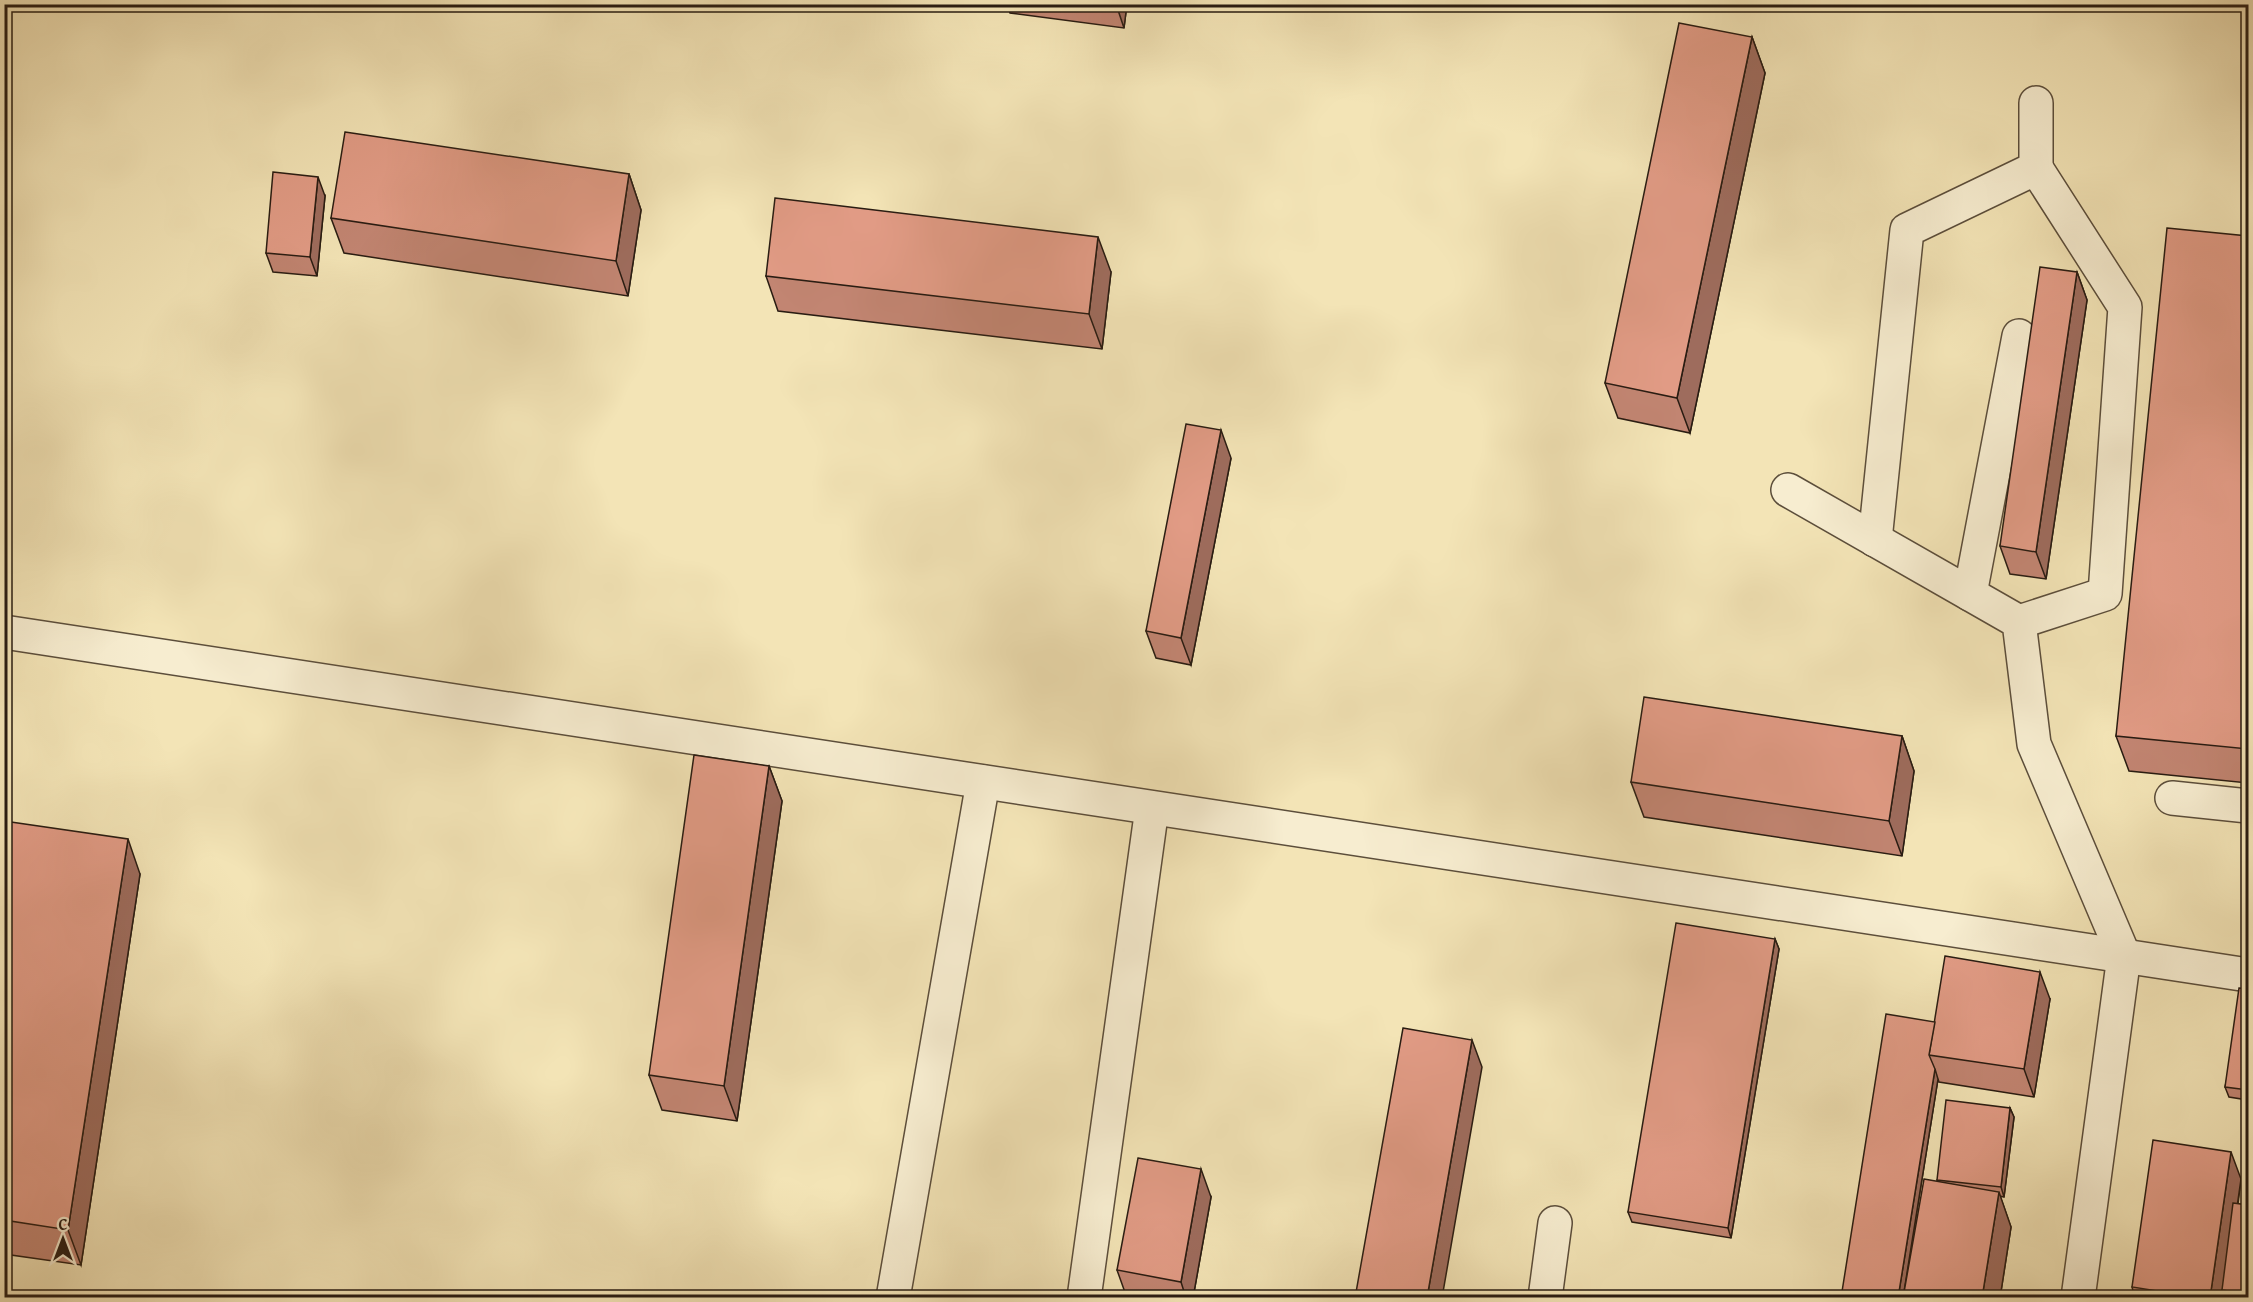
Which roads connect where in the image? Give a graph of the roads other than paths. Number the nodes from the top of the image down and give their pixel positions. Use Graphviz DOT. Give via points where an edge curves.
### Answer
graph roads {
  1 [pos="2036,103"];
  2 [pos="2036,168"];
  3 [pos="2019,336"];
  4 [pos="1788,490"];
  5 [pos="1875,540"];
  6 [pos="1970,594"];
  7 [pos="2019,622"];
  8 [pos="4,632"];
  9 [pos="983,782"];
  10 [pos="2172,798"];
  11 [pos="2248,806"];
  12 [pos="1152,807"];
  13 [pos="2124,956"];
  14 [pos="2248,975"];
  15 [pos="1555,1222"];
  16 [pos="893,1298"];
  17 [pos="1084,1298"];
  18 [pos="1545,1298"];
  19 [pos="2078,1298"];
  1 -- 2 [label="lane"];
  2 -- 5 [label="lane" via="1907,230"];
  2 -- 7 [label="lane" via="2125,308 2105,594"];
  3 -- 6 [label="lane"];
  4 -- 5 [label="lane"];
  5 -- 6 [label="lane"];
  6 -- 7 [label="lane"];
  7 -- 13 [label="lane" via="2034,744"];
  8 -- 9 [label="lane"];
  9 -- 12 [label="lane"];
  9 -- 16 [label="lane"];
  10 -- 11 [label="lane"];
  12 -- 13 [label="lane"];
  12 -- 17 [label="lane"];
  13 -- 14 [label="lane"];
  13 -- 19 [label="lane"];
  15 -- 18 [label="lane"];
}
